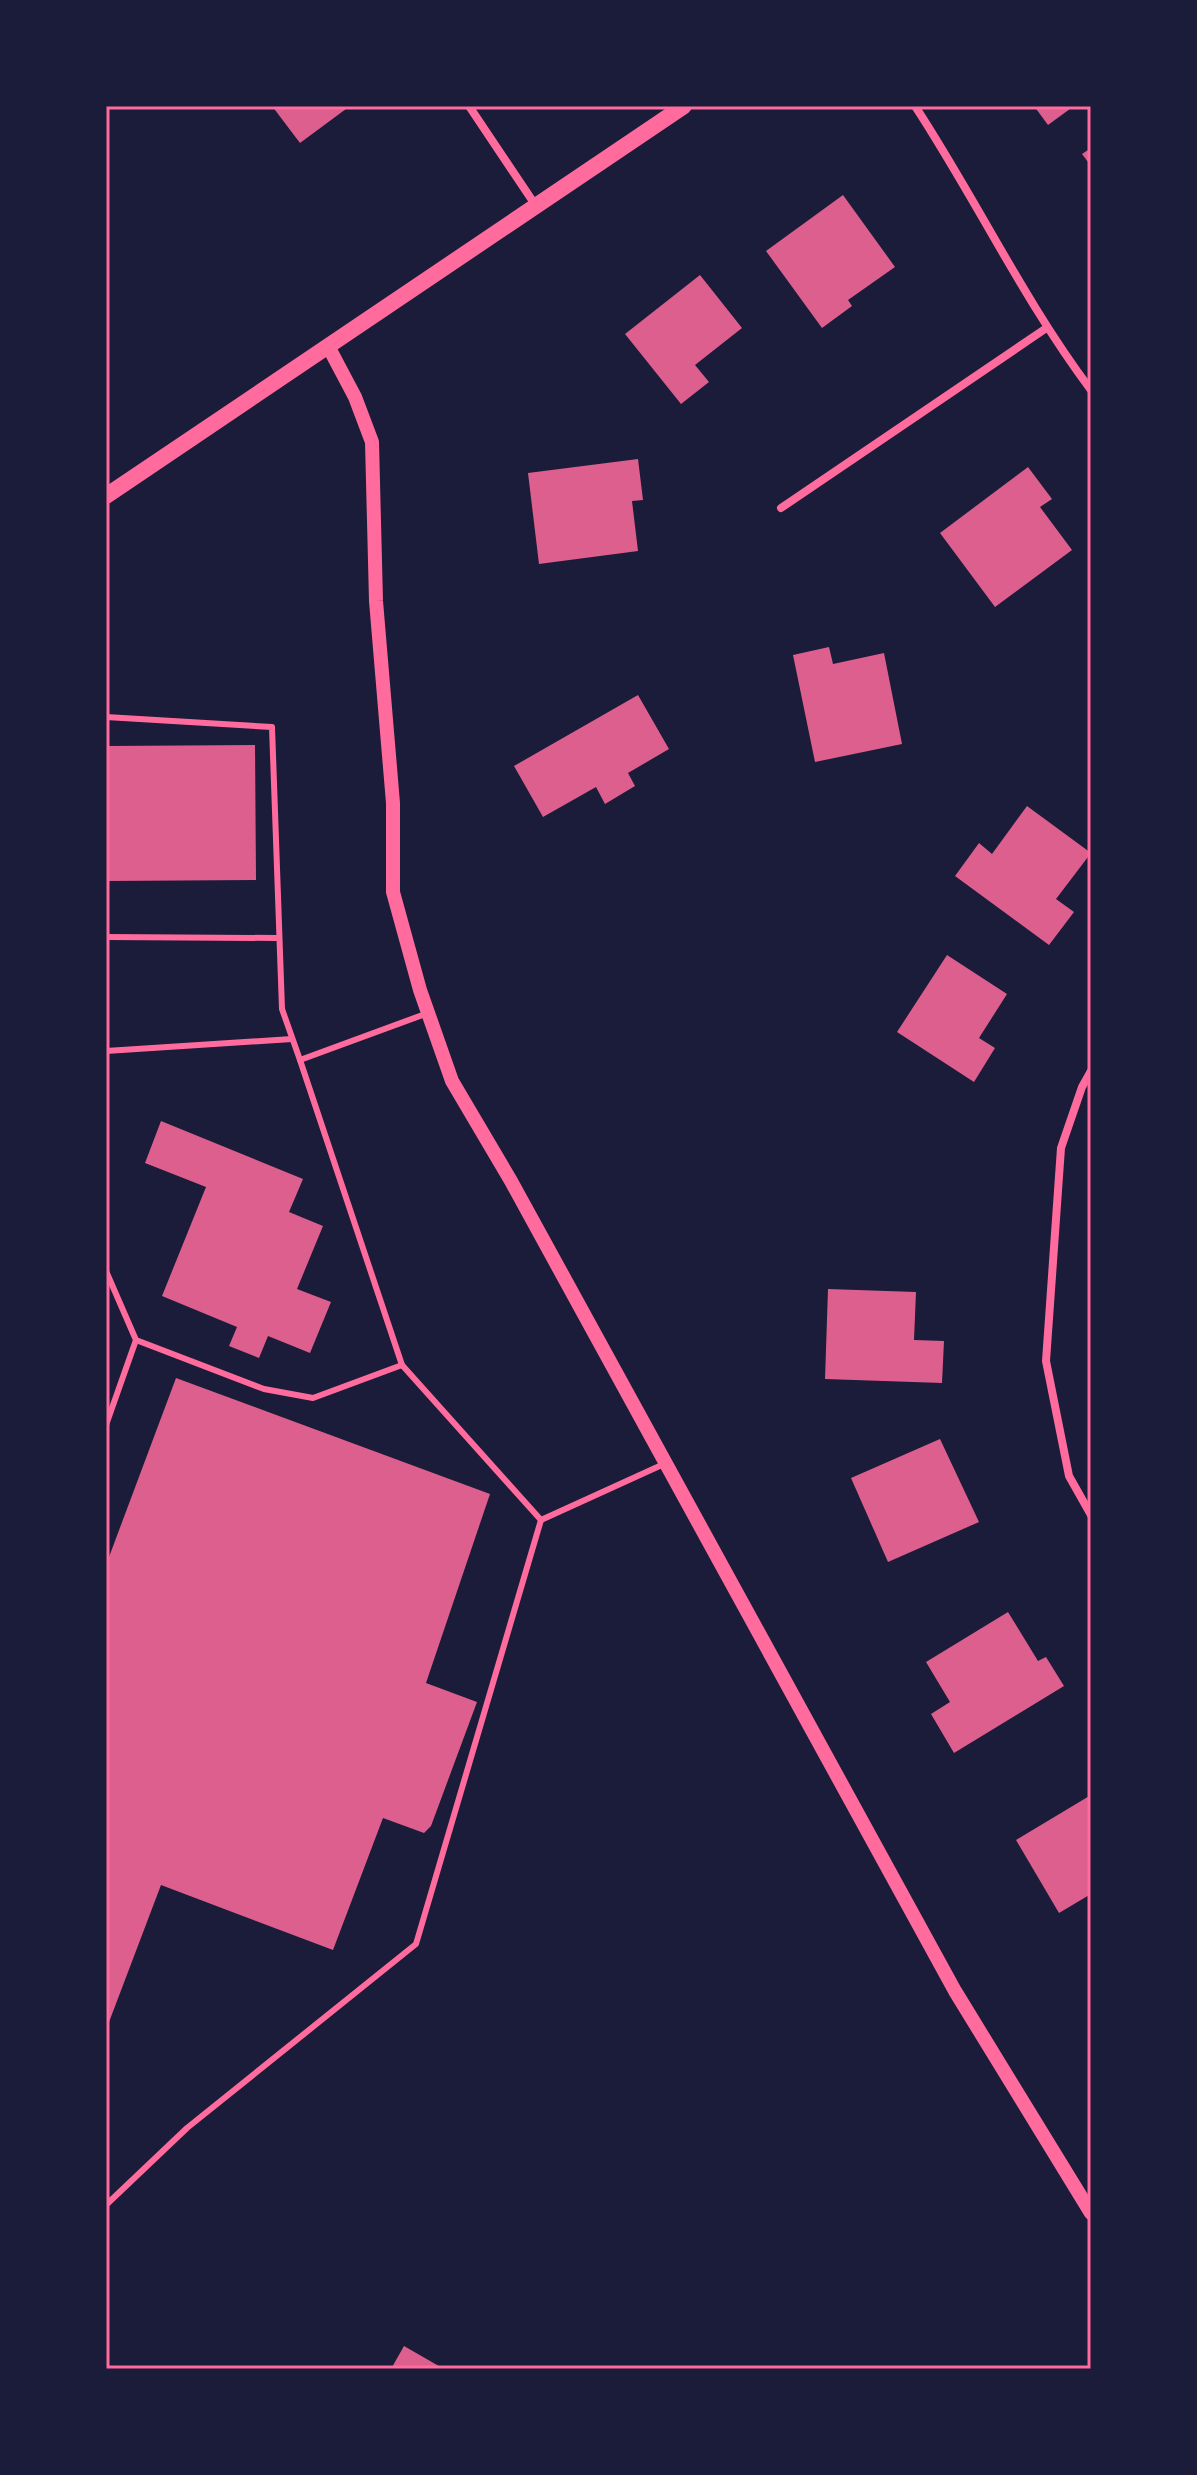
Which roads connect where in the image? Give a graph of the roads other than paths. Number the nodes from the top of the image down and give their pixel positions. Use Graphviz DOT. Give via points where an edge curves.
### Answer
graph roads {
  1 [pos="469,106"];
  2 [pos="684,106"];
  3 [pos="915,106"];
  4 [pos="536,206"];
  5 [pos="1045,329"];
  6 [pos="328,346"];
  7 [pos="1091,390"];
  8 [pos="106,496"];
  9 [pos="781,508"];
  10 [pos="106,717"];
  11 [pos="106,937"];
  12 [pos="276,938"];
  13 [pos="428,1013"];
  14 [pos="292,1039"];
  15 [pos="106,1051"];
  16 [pos="300,1060"];
  17 [pos="1091,1071"];
  18 [pos="106,1271"];
  19 [pos="136,1340"];
  20 [pos="402,1365"];
  21 [pos="106,1425"];
  22 [pos="666,1463"];
  23 [pos="1091,1515"];
  24 [pos="541,1520"];
  25 [pos="106,2205"];
  26 [pos="1091,2213"];
  1 -- 4 [label="street"];
  2 -- 4 [label="main road"];
  3 -- 5 [label="street" via="963,180"];
  4 -- 6 [label="main road"];
  5 -- 7 [label="street"];
  5 -- 9 [label="street"];
  6 -- 8 [label="main road"];
  6 -- 13 [label="street" via="372,442 376,601 393,803 393,892"];
  10 -- 12 [label="lane" via="272,727"];
  11 -- 12 [label="lane"];
  12 -- 14 [label="lane" via="282,1009"];
  13 -- 16 [label="lane"];
  13 -- 22 [label="street" via="452,1081"];
  14 -- 15 [label="lane"];
  14 -- 16 [label="lane"];
  16 -- 20 [label="lane"];
  17 -- 23 [label="street" via="1061,1148 1046,1361 1069,1476"];
  18 -- 19 [label="lane"];
  19 -- 20 [label="lane" via="264,1389 313,1398"];
  19 -- 21 [label="lane"];
  20 -- 24 [label="lane"];
  22 -- 24 [label="lane"];
  22 -- 26 [label="street" via="955,1991"];
  24 -- 25 [label="lane" via="416,1944 187,2128"];
}
